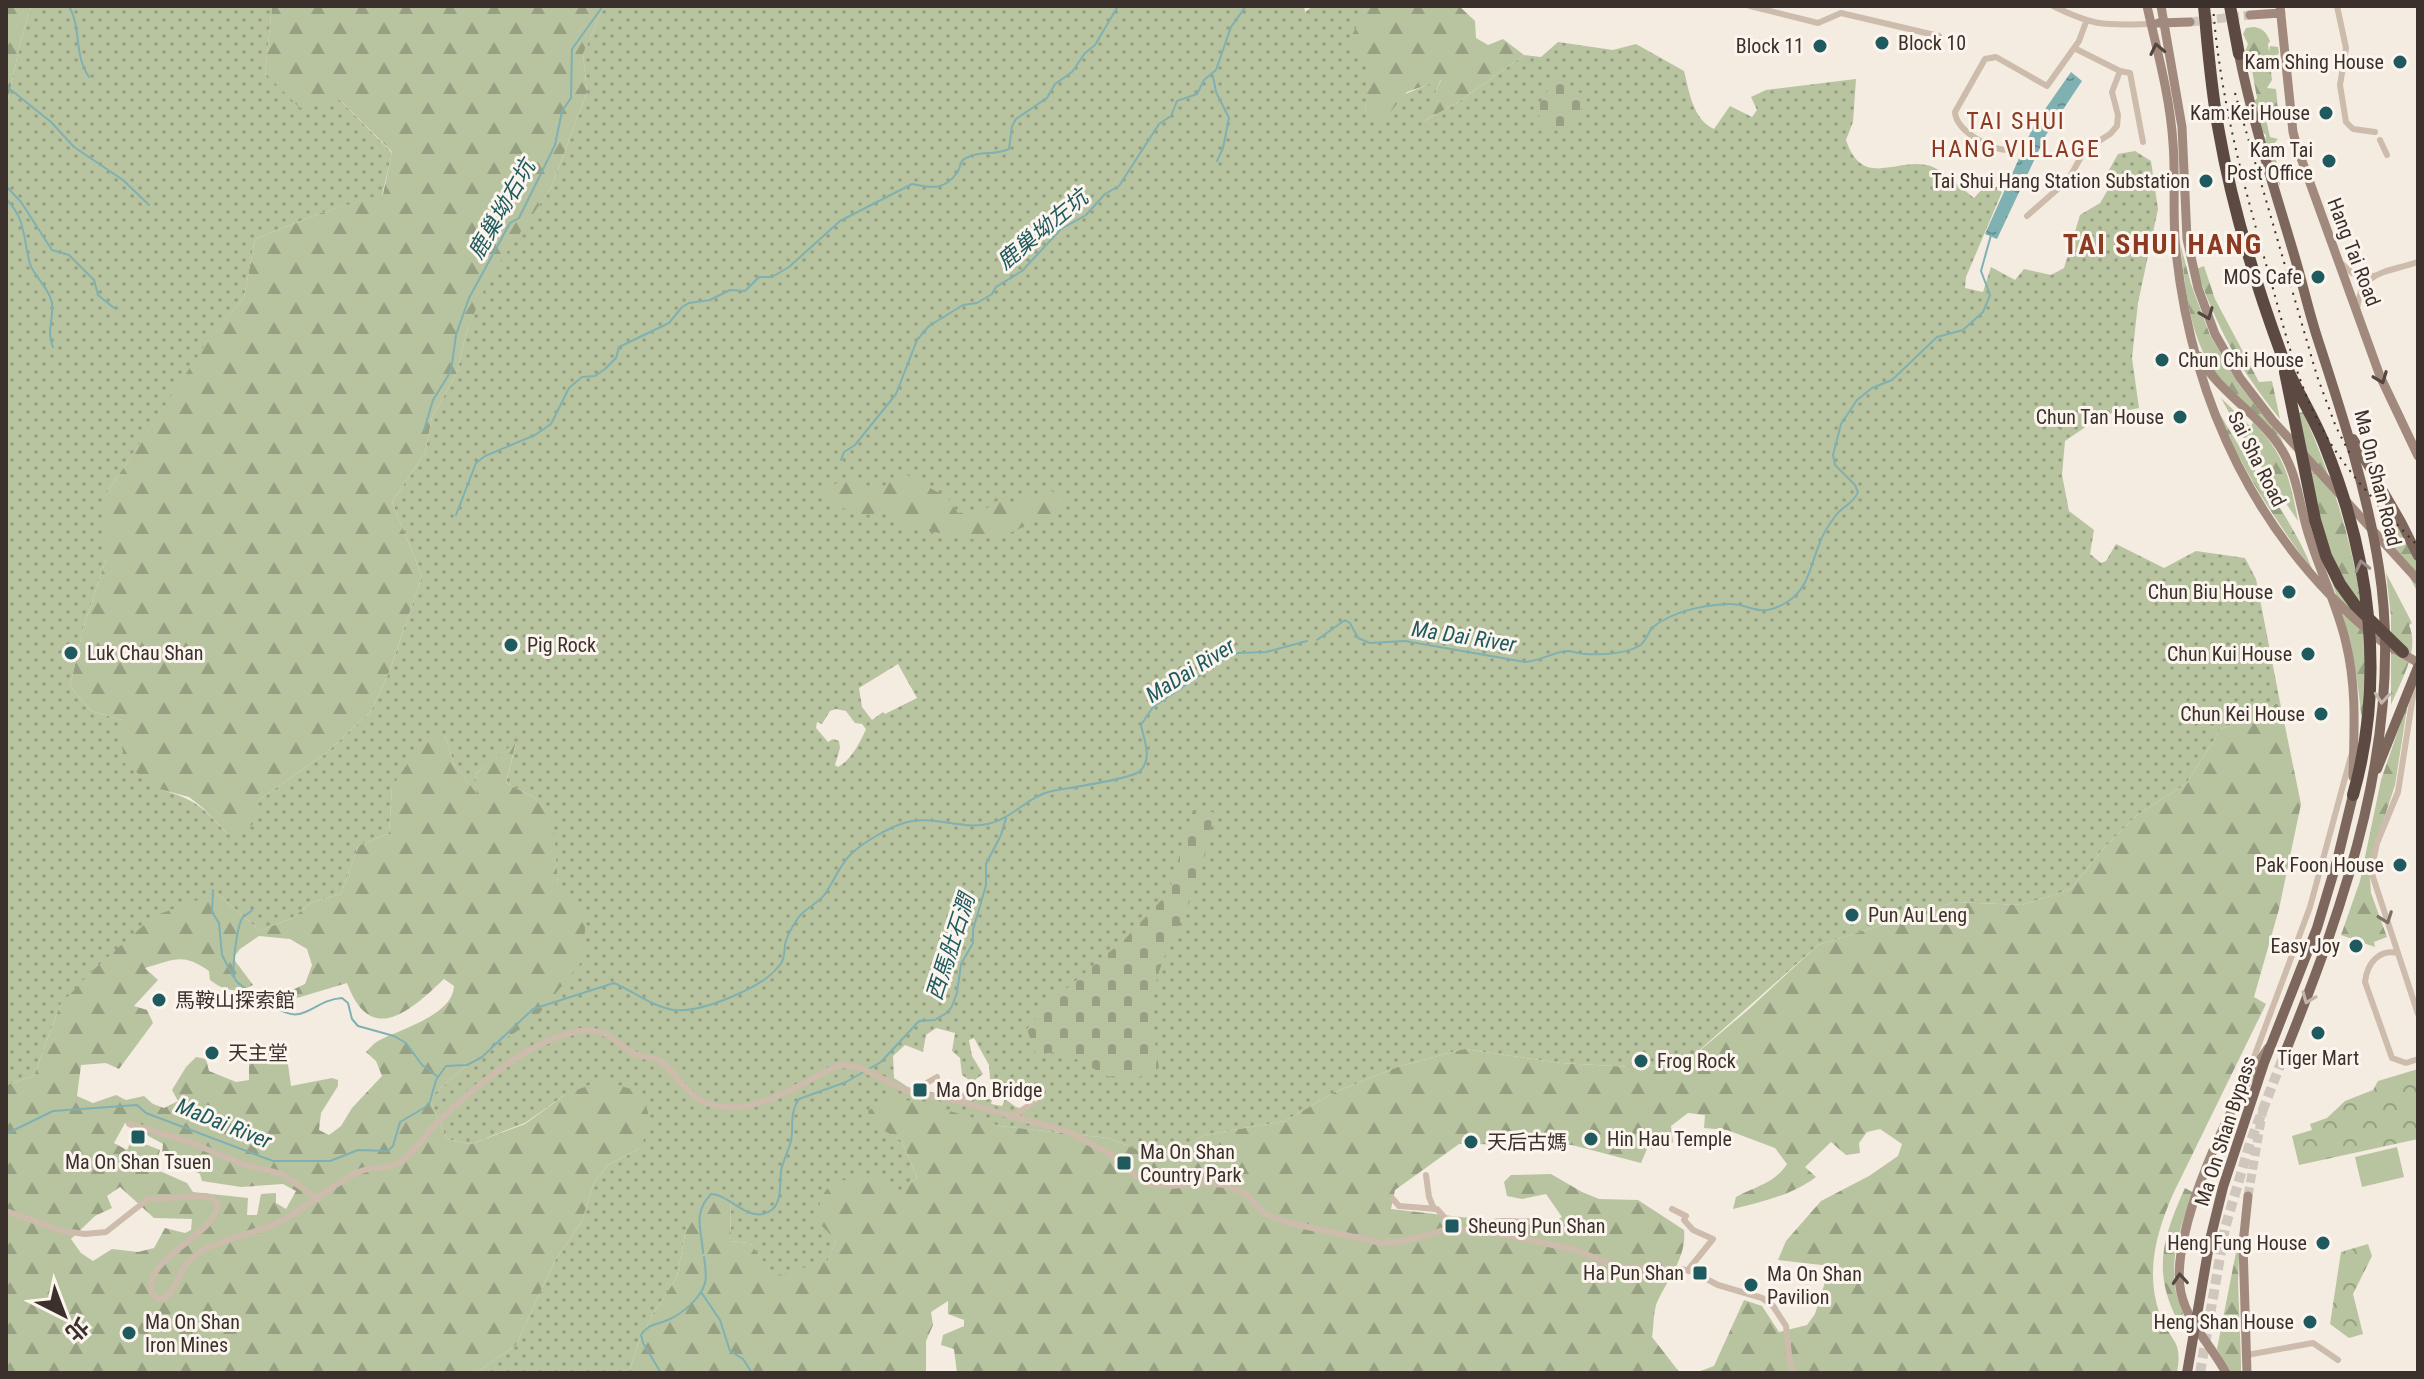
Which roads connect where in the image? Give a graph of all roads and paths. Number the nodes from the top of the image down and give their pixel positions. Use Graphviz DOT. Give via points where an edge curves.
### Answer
graph roads {
  1 [pos="1750,6"];
  2 [pos="2053,6"];
  3 [pos="2074,6"];
  4 [pos="2147,6"];
  5 [pos="2161,6"];
  6 [pos="2204,6"];
  7 [pos="2230,6"];
  8 [pos="2237,6"];
  9 [pos="2337,6"];
  10 [pos="2280,9"];
  11 [pos="2070,14"];
  12 [pos="2250,15"];
  13 [pos="2086,22"];
  14 [pos="2190,22"];
  15 [pos="2165,23"];
  16 [pos="2151,24"];
  17 [pos="1939,36"];
  18 [pos="2074,48"];
  19 [pos="2239,54"];
  20 [pos="2120,71"];
  21 [pos="2375,132"];
  22 [pos="2380,140"];
  23 [pos="2143,142"];
  24 [pos="2009,150"];
  25 [pos="2387,155"];
  26 [pos="2180,209"];
  27 [pos="2027,216"];
  28 [pos="2340,262"];
  29 [pos="2418,262"];
  30 [pos="2374,276"];
  31 [pos="2357,310"];
  32 [pos="2192,342"];
  33 [pos="2282,357"];
  34 [pos="2345,425"];
  35 [pos="2415,446"];
  36 [pos="2418,456"];
  37 [pos="2303,463"];
  38 [pos="2302,502"];
  39 [pos="2401,522"];
  40 [pos="2418,538"];
  41 [pos="2418,556"];
  42 [pos="2418,580"];
  43 [pos="2403,652"];
  44 [pos="2418,670"];
  45 [pos="2355,733"];
  46 [pos="2369,793"];
  47 [pos="2353,795"];
  48 [pos="2398,953"];
  49 [pos="2418,1014"];
  50 [pos="2272,1041"];
  51 [pos="2284,1055"];
  52 [pos="2418,1059"];
  53 [pos="937,1077"];
  54 [pos="2245,1082"];
  55 [pos="981,1087"];
  56 [pos="911,1092"];
  57 [pos="956,1100"];
  58 [pos="1033,1103"];
  59 [pos="1011,1117"];
  60 [pos="129,1124"];
  61 [pos="1426,1175"];
  62 [pos="2248,1196"];
  63 [pos="318,1199"];
  64 [pos="1393,1199"];
  65 [pos="1434,1209"];
  66 [pos="1672,1209"];
  67 [pos="6,1211"];
  68 [pos="1532,1221"];
  69 [pos="1450,1229"];
  70 [pos="1479,1232"];
  71 [pos="1688,1270"];
  72 [pos="2247,1355"];
  73 [pos="2338,1360"];
  74 [pos="1794,1373"];
  75 [pos="2187,1373"];
  76 [pos="2226,1373"];
  77 [pos="2247,1373"];
  1 -- 17 [label="street" via="1818,23 1841,13"];
  2 -- 11 [label="street"];
  3 -- 11 [label="street"];
  4 -- 16 [label="main road"];
  5 -- 15 [label="main road"];
  6 -- 33 [label="highway, Ma On Shan Road" via="2219,133"];
  7 -- 19 [label="highway, Ma On Shan Road"];
  8 -- 19 [label="highway"];
  9 -- 21 [label="street" via="2346,48 2340,85 2346,122 2353,129"];
  10 -- 12 [label="main road"];
  10 -- 28 [label="main road, Hang Tai Road" via="2293,132"];
  11 -- 13 [label="street"];
  13 -- 16 [label="street"];
  13 -- 18 [label="street"];
  14 -- 15 [label="main road"];
  15 -- 16 [label="main road"];
  15 -- 26 [label="main road" via="2182,127"];
  26 -- 16 [label="main road, one-way" via="2170,112"];
  18 -- 20 [label="street"];
  18 -- 24 [label="street" via="2047,86 1996,57 1985,59 1955,119 1992,146"];
  19 -- 34 [label="main road, Ma On Shan Road" via="2262,150"];
  20 -- 23 [label="street" via="2130,73"];
  20 -- 27 [label="street" via="2112,92 2117,126 2085,150 2068,180"];
  22 -- 25 [label="street"];
  26 -- 32 [label="main road, Sai Sha Road" via="2177,262"];
  26 -- 42 [label="main road, Sai Sha Road, one-way" via="2207,316 2231,365 2273,421"];
  28 -- 30 [label="street" via="2352,273"];
  28 -- 31 [label="main road, Hang Tai Road"];
  29 -- 30 [label="street"];
  30 -- 31 [label="street" via="2361,288"];
  31 -- 35 [label="main road, Hang Tai Road, one-way" via="2380,376"];
  32 -- 38 [label="main road, Ma On Shan Road" via="2217,383 2278,443"];
  32 -- 43 [label="main road, Sai Sha Road" via="2216,421 2247,486 2280,537 2328,593 2378,638"];
  33 -- 37 [label="highway"];
  47 -- 33 [label="highway, Ma On Shan Road, one-way" via="2370,700 2365,580 2334,469"];
  34 -- 39 [label="main road"];
  34 -- 46 [label="main road, Ma On Shan Road, one-way" via="2382,592 2383,687"];
  35 -- 36 [label="main road, Hang Tai Road"];
  37 -- 38 [label="highway"];
  37 -- 43 [label="highway" via="2318,532 2340,584"];
  38 -- 45 [label="main road, Ma On Shan Road" via="2309,539 2346,642"];
  39 -- 40 [label="main road"];
  39 -- 41 [label="main road"];
  43 -- 44 [label="main road, Sai Sha Road"];
  44 -- 46 [label="main road"];
  44 -- 48 [label="street, one-way" via="2398,792 2371,871"];
  45 -- 47 [label="main road, Ma On Shan Road"];
  45 -- 54 [label="street, Ma On Shan Road" via="2310,907"];
  46 -- 51 [label="main road, Ma On Shan Road, one-way" via="2339,914"];
  47 -- 50 [label="main road, Ma On Shan Road" via="2317,928"];
  48 -- 49 [label="street"];
  48 -- 52 [label="street" via="2375,958 2365,982 2392,1058 2406,1063"];
  50 -- 54 [label="main road, Ma On Shan Road"];
  50 -- 75 [label="main road, Ma On Shan Bypass" via="2223,1187"];
  53 -- 56 [label="street"];
  76 -- 54 [label="main road, Ma On Shan Road, one-way" via="2188,1314 2179,1265 2188,1217"];
  55 -- 57 [label="street"];
  56 -- 57 [label="street"];
  56 -- 63 [label="street" via="857,1066 839,1065 761,1102 722,1105 700,1099 659,1061 632,1052 605,1033 571,1033 511,1061 400,1162 359,1172"];
  57 -- 59 [label="street"];
  58 -- 59 [label="street"];
  59 -- 69 [label="street" via="1079,1136 1149,1183 1225,1185 1246,1194 1265,1214 1289,1223 1382,1243"];
  60 -- 63 [label="street" via="282,1174"];
  61 -- 65 [label="street"];
  62 -- 72 [label="main road" via="2243,1244"];
  63 -- 67 [label="street" via="278,1223 200,1252 184,1264 171,1293 162,1299 152,1294 152,1280 213,1218 218,1204 212,1198 148,1199 106,1232 85,1234"];
  64 -- 65 [label="street" via="1398,1206"];
  65 -- 69 [label="street"];
  66 -- 71 [label="street" via="1686,1216 1693,1230 1713,1239"];
  68 -- 70 [label="street" via="1496,1221"];
  69 -- 70 [label="street"];
  70 -- 71 [label="street" via="1576,1250 1617,1267"];
  71 -- 74 [label="street" via="1773,1306 1786,1326"];
  72 -- 73 [label="street" via="2313,1343"];
  72 -- 77 [label="main road"];
}
